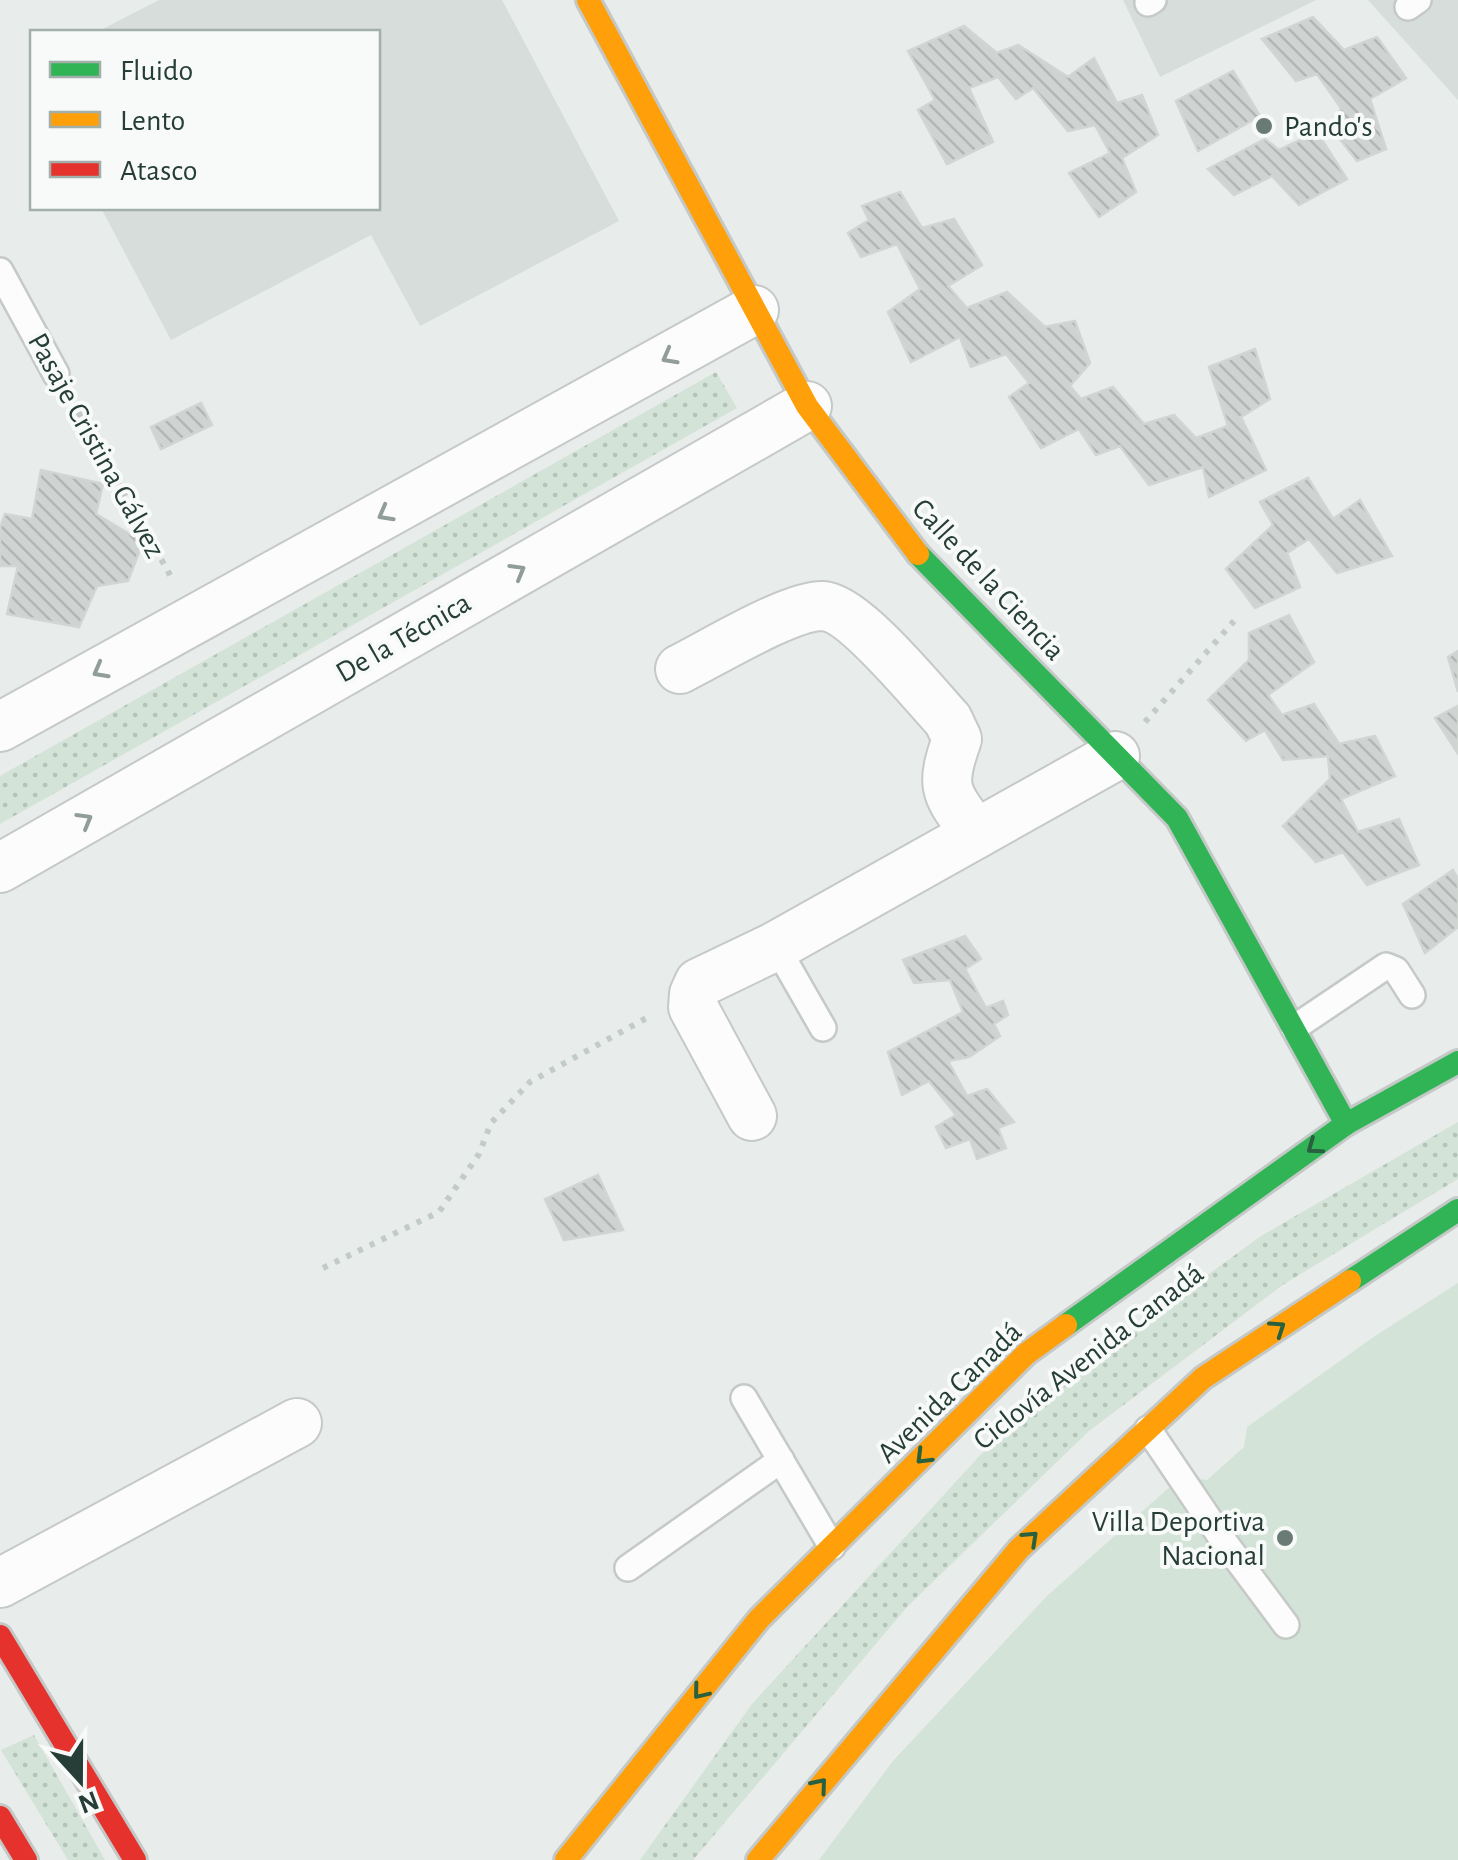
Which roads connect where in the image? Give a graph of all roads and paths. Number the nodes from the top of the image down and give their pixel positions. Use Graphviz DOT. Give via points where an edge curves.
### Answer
graph roads {
  1 [pos="588,0"];
  2 [pos="0,270"];
  3 [pos="754,310"];
  4 [pos="56,374"];
  5 [pos="807,406"];
  6 [pos="195,619"];
  7 [pos="1234,622"];
  8 [pos="680,669"];
  9 [pos="0,727"];
  10 [pos="1115,756"];
  11 [pos="976,834"];
  12 [pos="0,868"];
  13 [pos="776,946"];
  14 [pos="694,994"];
  15 [pos="1412,995"];
  16 [pos="823,1028"];
  17 [pos="1294,1028"];
  18 [pos="1458,1062"];
  19 [pos="752,1116"];
  20 [pos="1346,1124"];
  21 [pos="1458,1210"];
  22 [pos="324,1268"];
  23 [pos="744,1398"];
  24 [pos="298,1423"];
  25 [pos="1148,1430"];
  26 [pos="781,1460"];
  27 [pos="832,1547"];
  28 [pos="628,1568"];
  29 [pos="0,1583"];
  30 [pos="1286,1624"];
  31 [pos="6,1663"];
  32 [pos="0,1817"];
  33 [pos="577,1854"];
  34 [pos="26,1860"];
  35 [pos="135,1860"];
  36 [pos="758,1860"];
  1 -- 3 [label="main road, Calle de la Ciencia"];
  2 -- 4 [label="lane, Pasaje Cristina Gálvez"];
  3 -- 5 [label="main road, Calle de la Ciencia"];
  3 -- 6 [label="street, one-way"];
  4 -- 6 [label="path, Pasaje Cristina Gálvez"];
  5 -- 10 [label="main road, Calle de la Ciencia" via="921,558"];
  12 -- 5 [label="street, De la Técnica, one-way"];
  6 -- 9 [label="street, one-way"];
  7 -- 10 [label="path"];
  8 -- 11 [label="street" via="791,614 824,606 854,619 948,720 957,739 945,772 949,797"];
  10 -- 11 [label="street"];
  10 -- 17 [label="main road, Calle de la Ciencia" via="1177,818"];
  11 -- 13 [label="street"];
  13 -- 14 [label="street" via="699,983"];
  13 -- 16 [label="lane"];
  14 -- 19 [label="street" via="693,1006"];
  14 -- 22 [label="path" via="530,1082 491,1123 479,1154 438,1212"];
  15 -- 17 [label="lane" via="1386,966"];
  17 -- 20 [label="main road, Calle de la Ciencia"];
  18 -- 20 [label="main road, Avenida Canadá"];
  20 -- 27 [label="main road, Avenida Canadá, one-way" via="1026,1354"];
  25 -- 21 [label="main road, one-way" via="1203,1378"];
  23 -- 26 [label="lane"];
  24 -- 29 [label="street"];
  25 -- 30 [label="lane"];
  36 -- 25 [label="main road, one-way" via="1019,1549"];
  26 -- 27 [label="lane"];
  26 -- 28 [label="lane"];
  27 -- 33 [label="main road, Avenida Canadá, one-way" via="758,1619"];
  31 -- 35 [label="main road" via="53,1720"];
  32 -- 34 [label="main road"];
}
